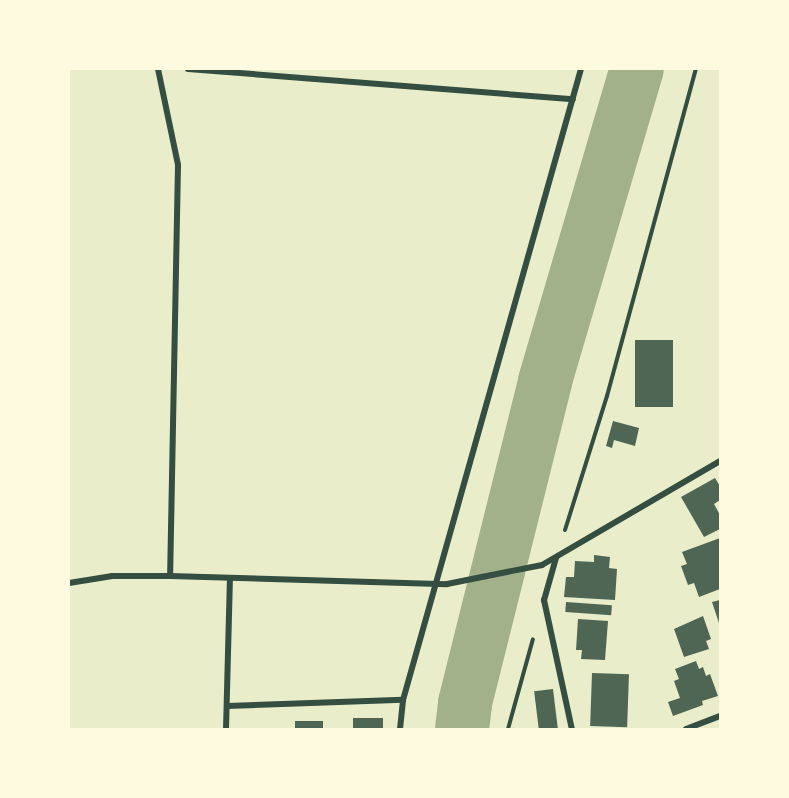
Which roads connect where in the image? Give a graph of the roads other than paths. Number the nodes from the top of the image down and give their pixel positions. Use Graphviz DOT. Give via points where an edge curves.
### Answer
graph roads {
  1 [pos="158,69"];
  2 [pos="188,69"];
  3 [pos="581,69"];
  4 [pos="573,99"];
  5 [pos="720,461"];
  6 [pos="556,558"];
  7 [pos="170,576"];
  8 [pos="230,578"];
  9 [pos="69,583"];
  10 [pos="436,584"];
  11 [pos="403,700"];
  12 [pos="226,706"];
  13 [pos="720,716"];
  14 [pos="226,729"];
  15 [pos="400,729"];
  16 [pos="572,729"];
  17 [pos="686,729"];
  1 -- 7 [label="street" via="178,165"];
  2 -- 4 [label="street"];
  3 -- 4 [label="street"];
  4 -- 10 [label="street"];
  5 -- 6 [label="street"];
  6 -- 10 [label="street" via="542,565"];
  6 -- 16 [label="street" via="544,600"];
  7 -- 8 [label="street"];
  7 -- 9 [label="street" via="112,576"];
  8 -- 10 [label="street"];
  8 -- 12 [label="street"];
  10 -- 11 [label="street"];
  11 -- 12 [label="street"];
  11 -- 15 [label="street"];
  12 -- 14 [label="street"];
  13 -- 17 [label="street"];
}
